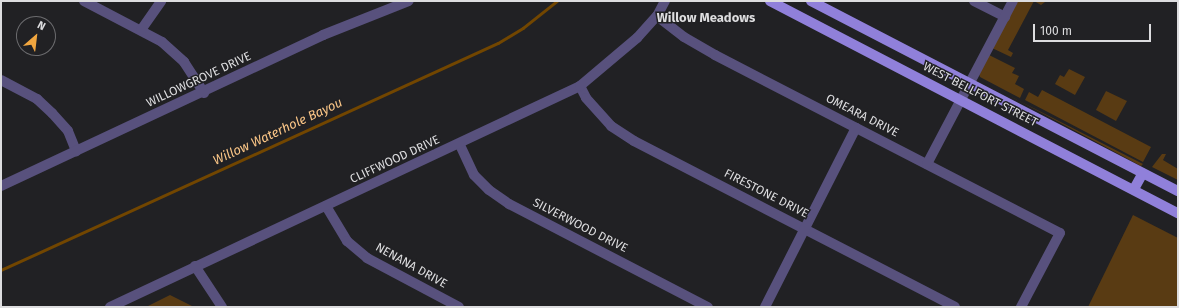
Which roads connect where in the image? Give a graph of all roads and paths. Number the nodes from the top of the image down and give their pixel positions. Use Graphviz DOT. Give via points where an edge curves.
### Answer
graph roads {
  1 [pos="84,1"];
  2 [pos="161,1"];
  3 [pos="409,1"];
  4 [pos="665,1"];
  5 [pos="770,1"];
  6 [pos="811,1"];
  7 [pos="974,1"];
  8 [pos="1013,1"];
  9 [pos="831,12"];
  10 [pos="657,16"];
  11 [pos="1005,17"];
  12 [pos="824,28"];
  13 [pos="142,30"];
  14 [pos="1,80"];
  15 [pos="970,84"];
  16 [pos="580,86"];
  17 [pos="204,94"];
  18 [pos="962,99"];
  19 [pos="856,128"];
  20 [pos="460,145"];
  21 [pos="76,151"];
  22 [pos="927,164"];
  23 [pos="1143,173"];
  24 [pos="1,186"];
  25 [pos="1134,190"];
  26 [pos="1178,191"];
  27 [pos="326,206"];
  28 [pos="1178,213"];
  29 [pos="805,229"];
  30 [pos="195,266"];
  31 [pos="110,307"];
  32 [pos="222,307"];
  33 [pos="459,307"];
  34 [pos="708,307"];
  35 [pos="765,307"];
  36 [pos="955,307"];
  37 [pos="1021,307"];
  1 -- 13 [label="street"];
  2 -- 13 [label="street"];
  3 -- 17 [label="street, WILLOWGROVE DRIVE" via="323,35"];
  4 -- 10 [label="street, CLIFFWOOD DRIVE"];
  5 -- 12 [label="main road, WEST BELLFORT STREET"];
  6 -- 9 [label="main road, WEST BELLFORT STREET"];
  7 -- 11 [label="street"];
  8 -- 11 [label="street"];
  9 -- 12 [label="main road"];
  9 -- 15 [label="main road, WEST BELLFORT STREET"];
  10 -- 16 [label="street, CLIFFWOOD DRIVE" via="611,63"];
  10 -- 19 [label="street, OMEARA DRIVE" via="684,37 715,55"];
  11 -- 15 [label="street"];
  12 -- 18 [label="main road, WEST BELLFORT STREET"];
  13 -- 17 [label="street" via="184,62"];
  14 -- 21 [label="street" via="37,99 52,112 68,131"];
  15 -- 18 [label="street"];
  15 -- 23 [label="main road, WEST BELLFORT STREET"];
  16 -- 20 [label="street, CLIFFWOOD DRIVE"];
  16 -- 29 [label="street, FIRESTONE DRIVE" via="586,98 611,126 634,141"];
  17 -- 21 [label="street, WILLOWGROVE DRIVE"];
  18 -- 22 [label="street"];
  18 -- 25 [label="main road, WEST BELLFORT STREET"];
  19 -- 22 [label="street, OMEARA DRIVE"];
  19 -- 29 [label="street"];
  20 -- 27 [label="street, CLIFFWOOD DRIVE"];
  20 -- 34 [label="street, SILVERWOOD DRIVE" via="474,175 509,204"];
  21 -- 24 [label="street, WILLOWGROVE DRIVE"];
  22 -- 37 [label="street, OMEARA DRIVE" via="1060,233"];
  23 -- 25 [label="main road"];
  23 -- 26 [label="main road, WEST BELLFORT STREET"];
  25 -- 28 [label="main road, WEST BELLFORT STREET"];
  27 -- 30 [label="street, CLIFFWOOD DRIVE"];
  27 -- 33 [label="street, NENANA DRIVE" via="347,241 367,258"];
  29 -- 35 [label="street"];
  29 -- 36 [label="street, FIRESTONE DRIVE"];
  30 -- 31 [label="street, CLIFFWOOD DRIVE"];
  30 -- 32 [label="street"];
}
